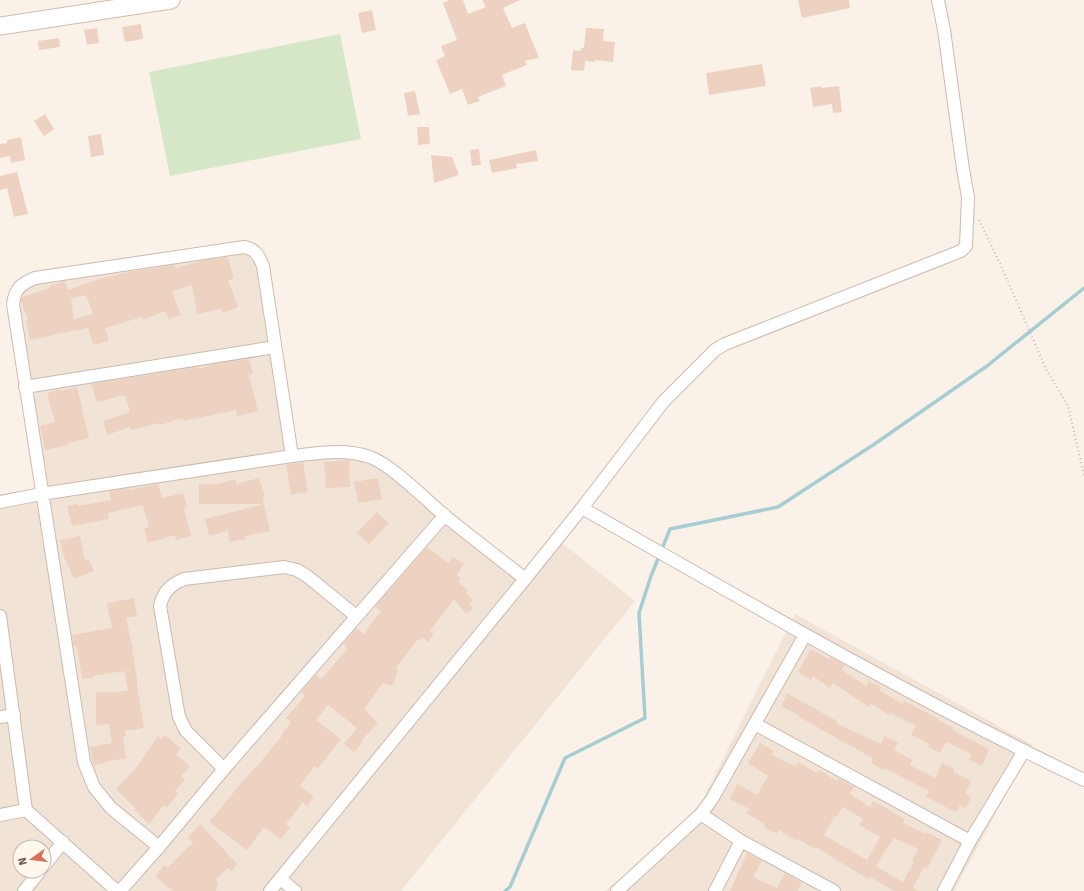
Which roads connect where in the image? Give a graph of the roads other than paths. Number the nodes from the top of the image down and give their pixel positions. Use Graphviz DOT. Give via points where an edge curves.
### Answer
graph roads {
  1 [pos="171,0"];
  2 [pos="938,0"];
  3 [pos="0,26"];
  4 [pos="275,347"];
  5 [pos="25,387"];
  6 [pos="292,456"];
  7 [pos="42,494"];
  8 [pos="0,502"];
  9 [pos="582,508"];
  10 [pos="445,515"];
  11 [pos="525,580"];
  12 [pos="0,616"];
  13 [pos="356,616"];
  14 [pos="805,635"];
  15 [pos="14,716"];
  16 [pos="0,717"];
  17 [pos="755,724"];
  18 [pos="1024,751"];
  19 [pos="224,769"];
  20 [pos="1084,780"];
  21 [pos="26,810"];
  22 [pos="701,814"];
  23 [pos="0,815"];
  24 [pos="741,840"];
  25 [pos="970,841"];
  26 [pos="63,842"];
  27 [pos="159,847"];
  28 [pos="52,856"];
  29 [pos="34,879"];
  30 [pos="280,879"];
  31 [pos="24,891"];
  32 [pos="117,891"];
  33 [pos="120,891"];
  34 [pos="270,891"];
  35 [pos="295,891"];
  36 [pos="617,891"];
  37 [pos="715,891"];
  38 [pos="834,891"];
  39 [pos="944,891"];
  1 -- 3 [label="street"];
  2 -- 9 [label="street" via="968,197 966,246 961,251 715,350 664,401"];
  4 -- 5 [label="street"];
  4 -- 5 [label="street" via="263,266 251,248 35,278 19,286 14,294 13,304"];
  4 -- 6 [label="street"];
  5 -- 7 [label="street"];
  6 -- 7 [label="street"];
  6 -- 10 [label="street" via="331,452 371,457 386,466"];
  7 -- 8 [label="street"];
  7 -- 27 [label="street" via="86,768 94,787 111,808"];
  9 -- 11 [label="street"];
  9 -- 14 [label="street"];
  10 -- 11 [label="street"];
  10 -- 13 [label="street"];
  11 -- 30 [label="street"];
  12 -- 15 [label="street"];
  13 -- 19 [label="street"];
  13 -- 19 [label="street" via="307,576 284,567 184,579 165,592 160,606 179,717 186,731"];
  14 -- 17 [label="street"];
  14 -- 18 [label="street"];
  15 -- 16 [label="street"];
  15 -- 21 [label="street"];
  17 -- 22 [label="street"];
  17 -- 25 [label="street"];
  18 -- 20 [label="street"];
  18 -- 25 [label="street"];
  19 -- 27 [label="street"];
  21 -- 23 [label="street"];
  21 -- 26 [label="street"];
  22 -- 24 [label="street"];
  22 -- 36 [label="street"];
  24 -- 37 [label="street"];
  24 -- 38 [label="street"];
  25 -- 39 [label="street"];
  26 -- 28 [label="street"];
  26 -- 32 [label="street"];
  27 -- 33 [label="street"];
  29 -- 31 [label="street"];
  30 -- 34 [label="street"];
  30 -- 35 [label="street"];
}
